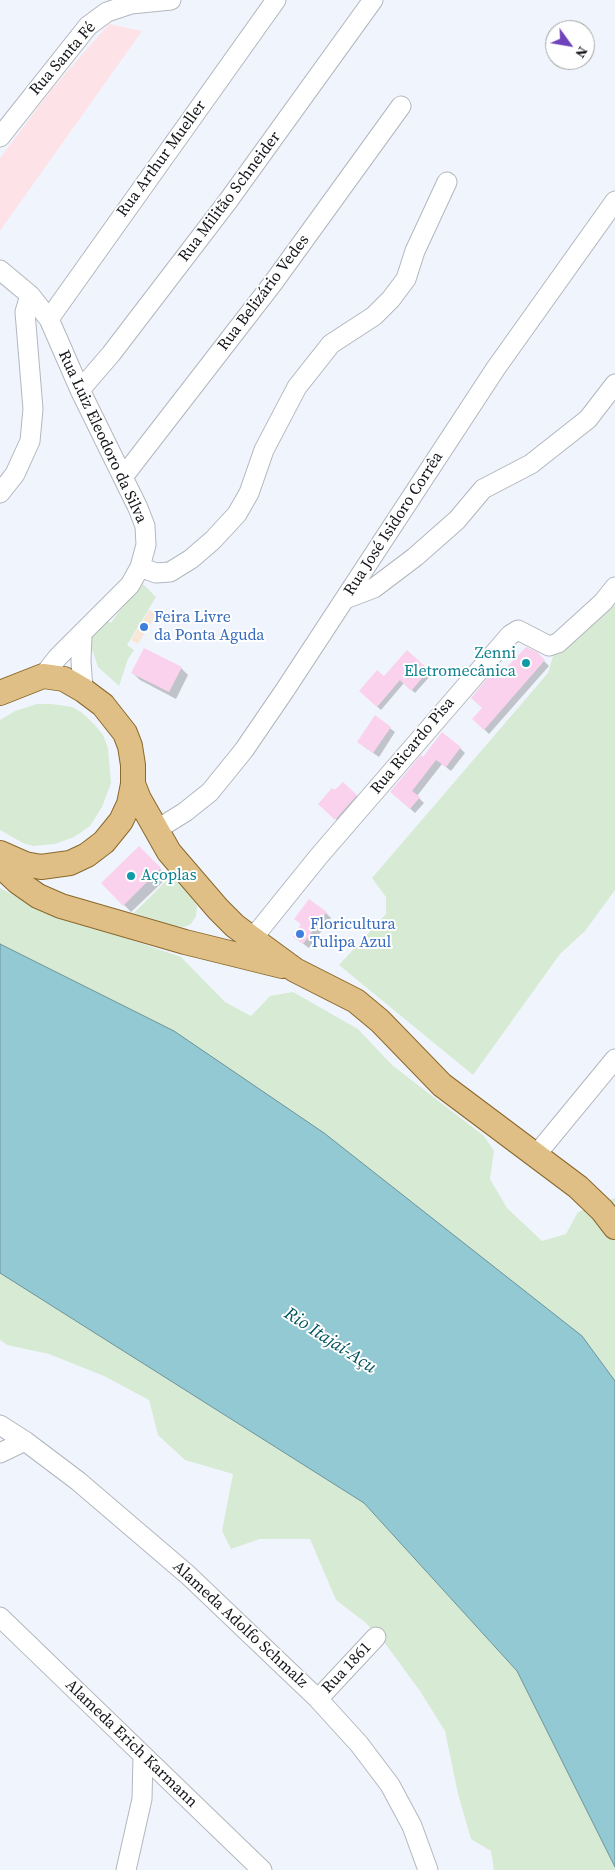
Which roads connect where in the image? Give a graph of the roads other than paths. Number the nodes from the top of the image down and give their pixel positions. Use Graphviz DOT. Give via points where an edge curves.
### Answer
graph roads {
  1 [pos="171,0"];
  2 [pos="276,0"];
  3 [pos="373,0"];
  4 [pos="401,106"];
  5 [pos="0,137"];
  6 [pos="447,182"];
  7 [pos="615,201"];
  8 [pos="0,270"];
  9 [pos="30,295"];
  10 [pos="48,319"];
  11 [pos="615,384"];
  12 [pos="80,390"];
  13 [pos="123,477"];
  14 [pos="0,493"];
  15 [pos="140,567"];
  16 [pos="615,588"];
  17 [pos="345,599"];
  18 [pos="82,634"];
  19 [pos="43,676"];
  20 [pos="0,677"];
  21 [pos="83,690"];
  22 [pos="0,693"];
  23 [pos="133,784"];
  24 [pos="156,830"];
  25 [pos="0,853"];
  26 [pos="0,864"];
  27 [pos="218,909"];
  28 [pos="252,939"];
  29 [pos="185,942"];
  30 [pos="295,970"];
  31 [pos="615,1059"];
  32 [pos="536,1155"];
  33 [pos="615,1228"];
  34 [pos="0,1425"];
  35 [pos="25,1441"];
  36 [pos="0,1453"];
  37 [pos="0,1618"];
  38 [pos="376,1637"];
  39 [pos="318,1699"];
  40 [pos="144,1757"];
  41 [pos="126,1870"];
  42 [pos="262,1870"];
  43 [pos="428,1870"];
  1 -- 5 [label="street, Rua Santa Fé" via="132,4 107,12 88,26"];
  2 -- 10 [label="street, Rua Arthur Mueller"];
  3 -- 12 [label="street, Rua Militão Schneider" via="228,201"];
  4 -- 13 [label="street, Rua Belizário Vedes" via="273,283"];
  6 -- 15 [label="street" via="415,251 406,279 374,316 331,344 297,387 264,450 249,493 237,514 213,540 170,572 156,573"];
  7 -- 17 [label="street, Rua José Isidoro Corrêa" via="496,368"];
  8 -- 9 [label="street, Rua Luiz Eleodoro da Silva"];
  9 -- 10 [label="street, Rua Luiz Eleodoro da Silva"];
  9 -- 14 [label="street" via="25,312 33,409 30,440 15,474"];
  10 -- 12 [label="street, Rua Luiz Eleodoro da Silva"];
  11 -- 17 [label="street" via="588,419 531,464 483,489 458,520 415,557 374,588"];
  12 -- 13 [label="street, Rua Luiz Eleodoro da Silva"];
  13 -- 15 [label="street, Rua Luiz Eleodoro da Silva" via="145,526 146,545"];
  15 -- 18 [label="street, Rua Luiz Eleodoro da Silva" via="130,585"];
  16 -- 28 [label="street, Rua Ricardo Pisa" via="558,644 549,646 518,630 510,635 319,856"];
  17 -- 24 [label="street, Rua José Isidoro Corrêa" via="244,750 210,792 186,812"];
  18 -- 19 [label="street, Rua Luiz Eleodoro da Silva"];
  18 -- 21 [label="street"];
  19 -- 20 [label="main road" via="15,672"];
  19 -- 21 [label="main road" via="64,679"];
  19 -- 22 [label="main road"];
  21 -- 23 [label="main road" via="103,705 125,733 131,755"];
  23 -- 24 [label="main road"];
  23 -- 25 [label="main road" via="121,821 104,842 87,855 70,863 41,867"];
  24 -- 27 [label="main road" via="169,852"];
  26 -- 29 [label="main road" via="18,882 46,900"];
  27 -- 28 [label="main road"];
  27 -- 29 [label="main road" via="218,921 210,936"];
  28 -- 30 [label="main road"];
  29 -- 30 [label="main road"];
  30 -- 32 [label="main road" via="356,1001 380,1021 442,1086"];
  31 -- 32 [label="street"];
  32 -- 33 [label="main road" via="578,1187"];
  34 -- 35 [label="street, Alameda Adolfo Schmalz"];
  35 -- 36 [label="street"];
  35 -- 39 [label="street, Alameda Adolfo Schmalz" via="78,1481 188,1575"];
  37 -- 40 [label="street, Alameda Erich Karmann"];
  38 -- 39 [label="street, Rua 1861"];
  39 -- 43 [label="street, Alameda Adolfo Schmalz" via="359,1744 390,1786 412,1826"];
  40 -- 41 [label="street" via="142,1799"];
  40 -- 42 [label="street, Alameda Erich Karmann"];
}
